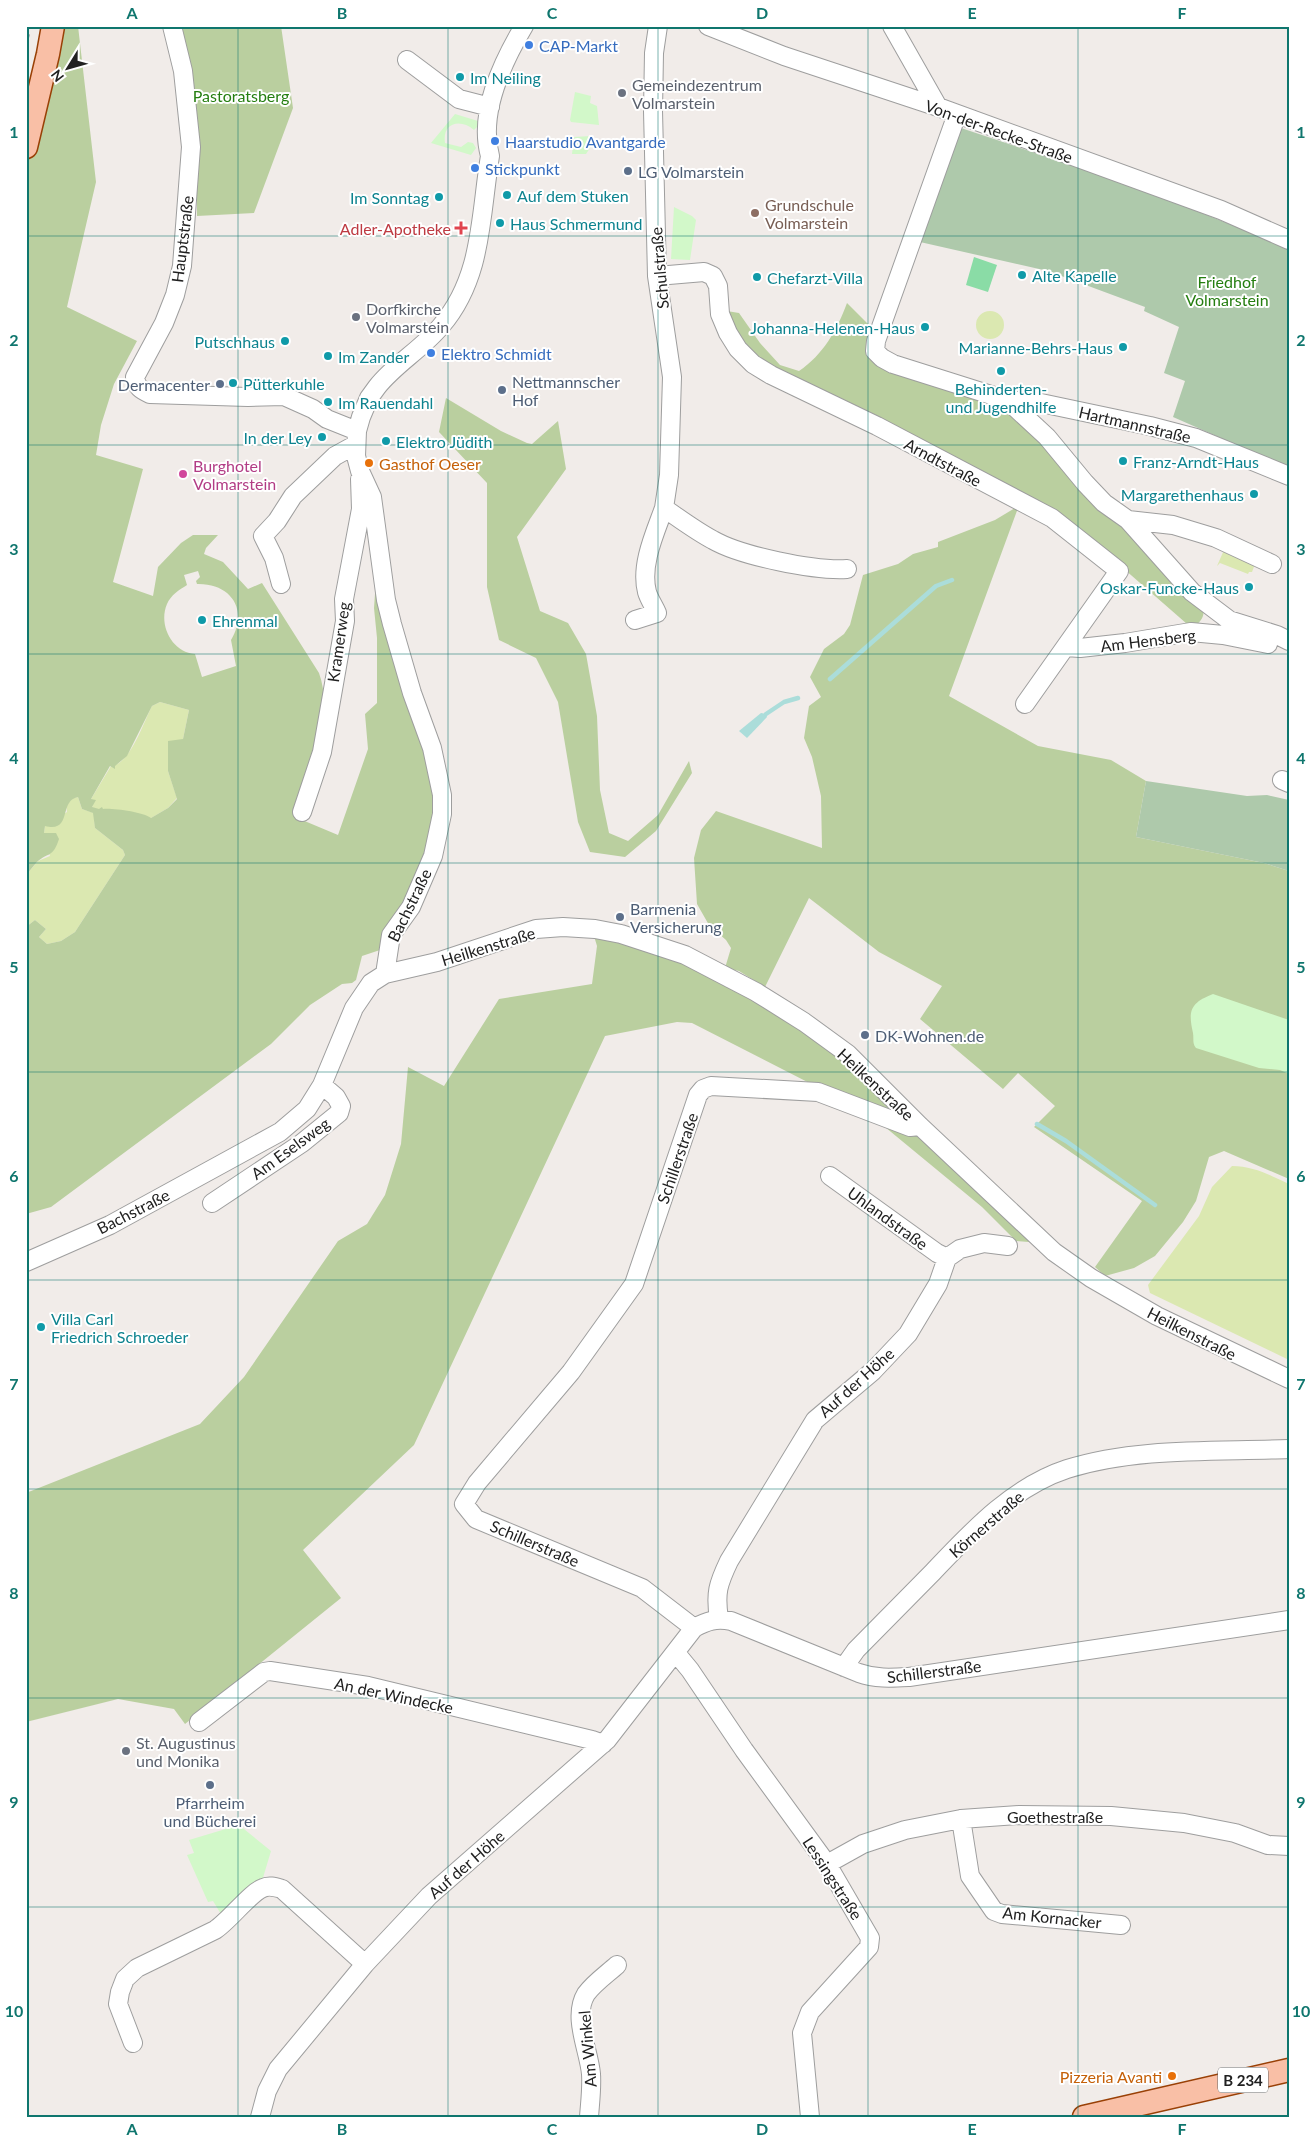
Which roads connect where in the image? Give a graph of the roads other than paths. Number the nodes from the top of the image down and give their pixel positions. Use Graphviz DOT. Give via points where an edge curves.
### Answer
graph roads {
  1 [pos="53,26"];
  2 [pos="172,26"];
  3 [pos="524,26"];
  4 [pos="658,26"];
  5 [pos="708,26"];
  6 [pos="892,26"];
  7 [pos="407,60"];
  8 [pos="490,107"];
  9 [pos="938,107"];
  10 [pos="957,114"];
  11 [pos="26,147"];
  12 [pos="1289,240"];
  13 [pos="657,276"];
  14 [pos="1007,400"];
  15 [pos="356,438"];
  16 [pos="360,471"];
  17 [pos="1289,476"];
  18 [pos="664,508"];
  19 [pos="1128,520"];
  20 [pos="1272,564"];
  21 [pos="846,569"];
  22 [pos="281,584"];
  23 [pos="635,620"];
  24 [pos="1289,640"];
  25 [pos="1066,647"];
  26 [pos="1289,649"];
  27 [pos="1025,704"];
  28 [pos="302,812"];
  29 [pos="385,974"];
  30 [pos="322,1085"];
  31 [pos="920,1126"];
  32 [pos="830,1176"];
  33 [pos="212,1203"];
  34 [pos="1008,1246"];
  35 [pos="947,1258"];
  36 [pos="26,1262"];
  37 [pos="1289,1379"];
  38 [pos="1289,1449"];
  39 [pos="719,1619"];
  40 [pos="1289,1620"];
  41 [pos="694,1628"];
  42 [pos="676,1653"];
  43 [pos="844,1668"];
  44 [pos="199,1722"];
  45 [pos="603,1744"];
  46 [pos="961,1819"];
  47 [pos="1289,1846"];
  48 [pos="827,1864"];
  49 [pos="1121,1925"];
  50 [pos="365,1964"];
  51 [pos="617,1965"];
  52 [pos="133,2042"];
  53 [pos="1289,2070"];
  54 [pos="260,2117"];
  55 [pos="589,2117"];
  56 [pos="810,2117"];
  57 [pos="1084,2117"];
  1 -- 11 [label="main road"];
  2 -- 15 [label="street, Hauptstraße" via="184,71 191,147 184,250 175,295 136,383 143,391 156,394 284,396 313,409"];
  3 -- 8 [label="street" via="502,69"];
  4 -- 13 [label="street, Schulstraße" via="653,111"];
  5 -- 9 [label="street, Von-der-Recke-Straße" via="784,56"];
  6 -- 9 [label="street"];
  7 -- 8 [label="street" via="459,99"];
  8 -- 15 [label="street" via="486,136 490,156 470,279 440,327 369,398"];
  9 -- 10 [label="street, Von-der-Recke-Straße"];
  10 -- 12 [label="street, Von-der-Recke-Straße" via="1220,210"];
  10 -- 14 [label="street, Hartmannstraße" via="875,351 892,364"];
  13 -- 18 [label="street, Schulstraße" via="672,377 670,475"];
  13 -- 25 [label="street, Arndtstraße" via="704,272 713,276 718,286 720,314 728,333 753,364 1052,518 1119,571"];
  14 -- 17 [label="street, Hartmannstraße" via="1041,402 1196,438"];
  14 -- 19 [label="street" via="1047,437 1098,496"];
  15 -- 16 [label="street, Bachstraße"];
  15 -- 22 [label="street" via="293,496 277,522 263,536 274,558"];
  16 -- 28 [label="street, Kramerweg" via="361,509 344,599 344,621 322,752"];
  16 -- 29 [label="street, Bachstraße" via="372,497 392,624 432,748 442,795 442,814 432,856 411,906 391,935"];
  18 -- 21 [label="street" via="714,541 740,551 828,570"];
  18 -- 23 [label="street, Schulstraße" via="646,575 648,592 657,613"];
  19 -- 20 [label="street" via="1190,530 1216,538"];
  19 -- 24 [label="street" via="1192,592 1212,608 1229,620"];
  25 -- 26 [label="street, Am Hensberg" via="1125,643 1191,632 1223,635"];
  25 -- 27 [label="street, Arndtstraße"];
  29 -- 30 [label="street, Bachstraße" via="371,983 354,1008"];
  29 -- 31 [label="street, Heilkenstraße" via="437,962 536,930 594,928 621,934 685,955 804,1022 848,1054"];
  30 -- 33 [label="street, Am Eselsweg" via="342,1106 339,1113 302,1143"];
  30 -- 36 [label="street, Bachstraße" via="307,1108 280,1132 110,1224"];
  31 -- 37 [label="street, Heilkenstraße" via="1054,1252 1157,1316"];
  31 -- 41 [label="street, Schillerstraße" via="910,1127 818,1092 711,1086 702,1089 634,1284 571,1372 477,1483 464,1504 476,1519 642,1588"];
  32 -- 35 [label="street, Uhlandstraße"];
  34 -- 35 [label="street" via="984,1243 960,1249"];
  35 -- 39 [label="street, Auf der Höhe" via="938,1284 908,1334 873,1371 815,1420 729,1562 716,1595"];
  38 -- 43 [label="street, Körnerstraße" via="1132,1456 1066,1470 1032,1485 1004,1504 974,1531 856,1650"];
  39 -- 41 [label="street"];
  39 -- 43 [label="street, Schillerstraße" via="749,1627"];
  40 -- 43 [label="street, Schillerstraße" via="909,1677 872,1678"];
  41 -- 42 [label="street, Auf der Höhe"];
  42 -- 45 [label="street, Auf der Höhe"];
  42 -- 48 [label="street, Lessingstraße"];
  44 -- 45 [label="street, An der Windecke" via="264,1672 270,1671 368,1686"];
  45 -- 50 [label="street, Auf der Höhe" via="429,1896"];
  46 -- 47 [label="street, Goethestraße" via="1019,1815 1147,1819 1184,1823 1235,1833 1268,1844"];
  46 -- 48 [label="street, Goethestraße" via="905,1830 862,1844"];
  46 -- 49 [label="street, Am Kornacker" via="970,1876 994,1911"];
  48 -- 56 [label="street, Lessingstraße" via="869,1933 870,1943 810,2012 802,2033"];
  50 -- 52 [label="street" via="282,1889 260,1888 226,1923 137,1968 125,1979 118,2004"];
  50 -- 54 [label="street, Auf der Höhe" via="278,2069 267,2091"];
  51 -- 55 [label="street, Am Winkel" via="594,1985 582,2003 582,2025 591,2073"];
  53 -- 57 [label="main road, B 234"];
}
